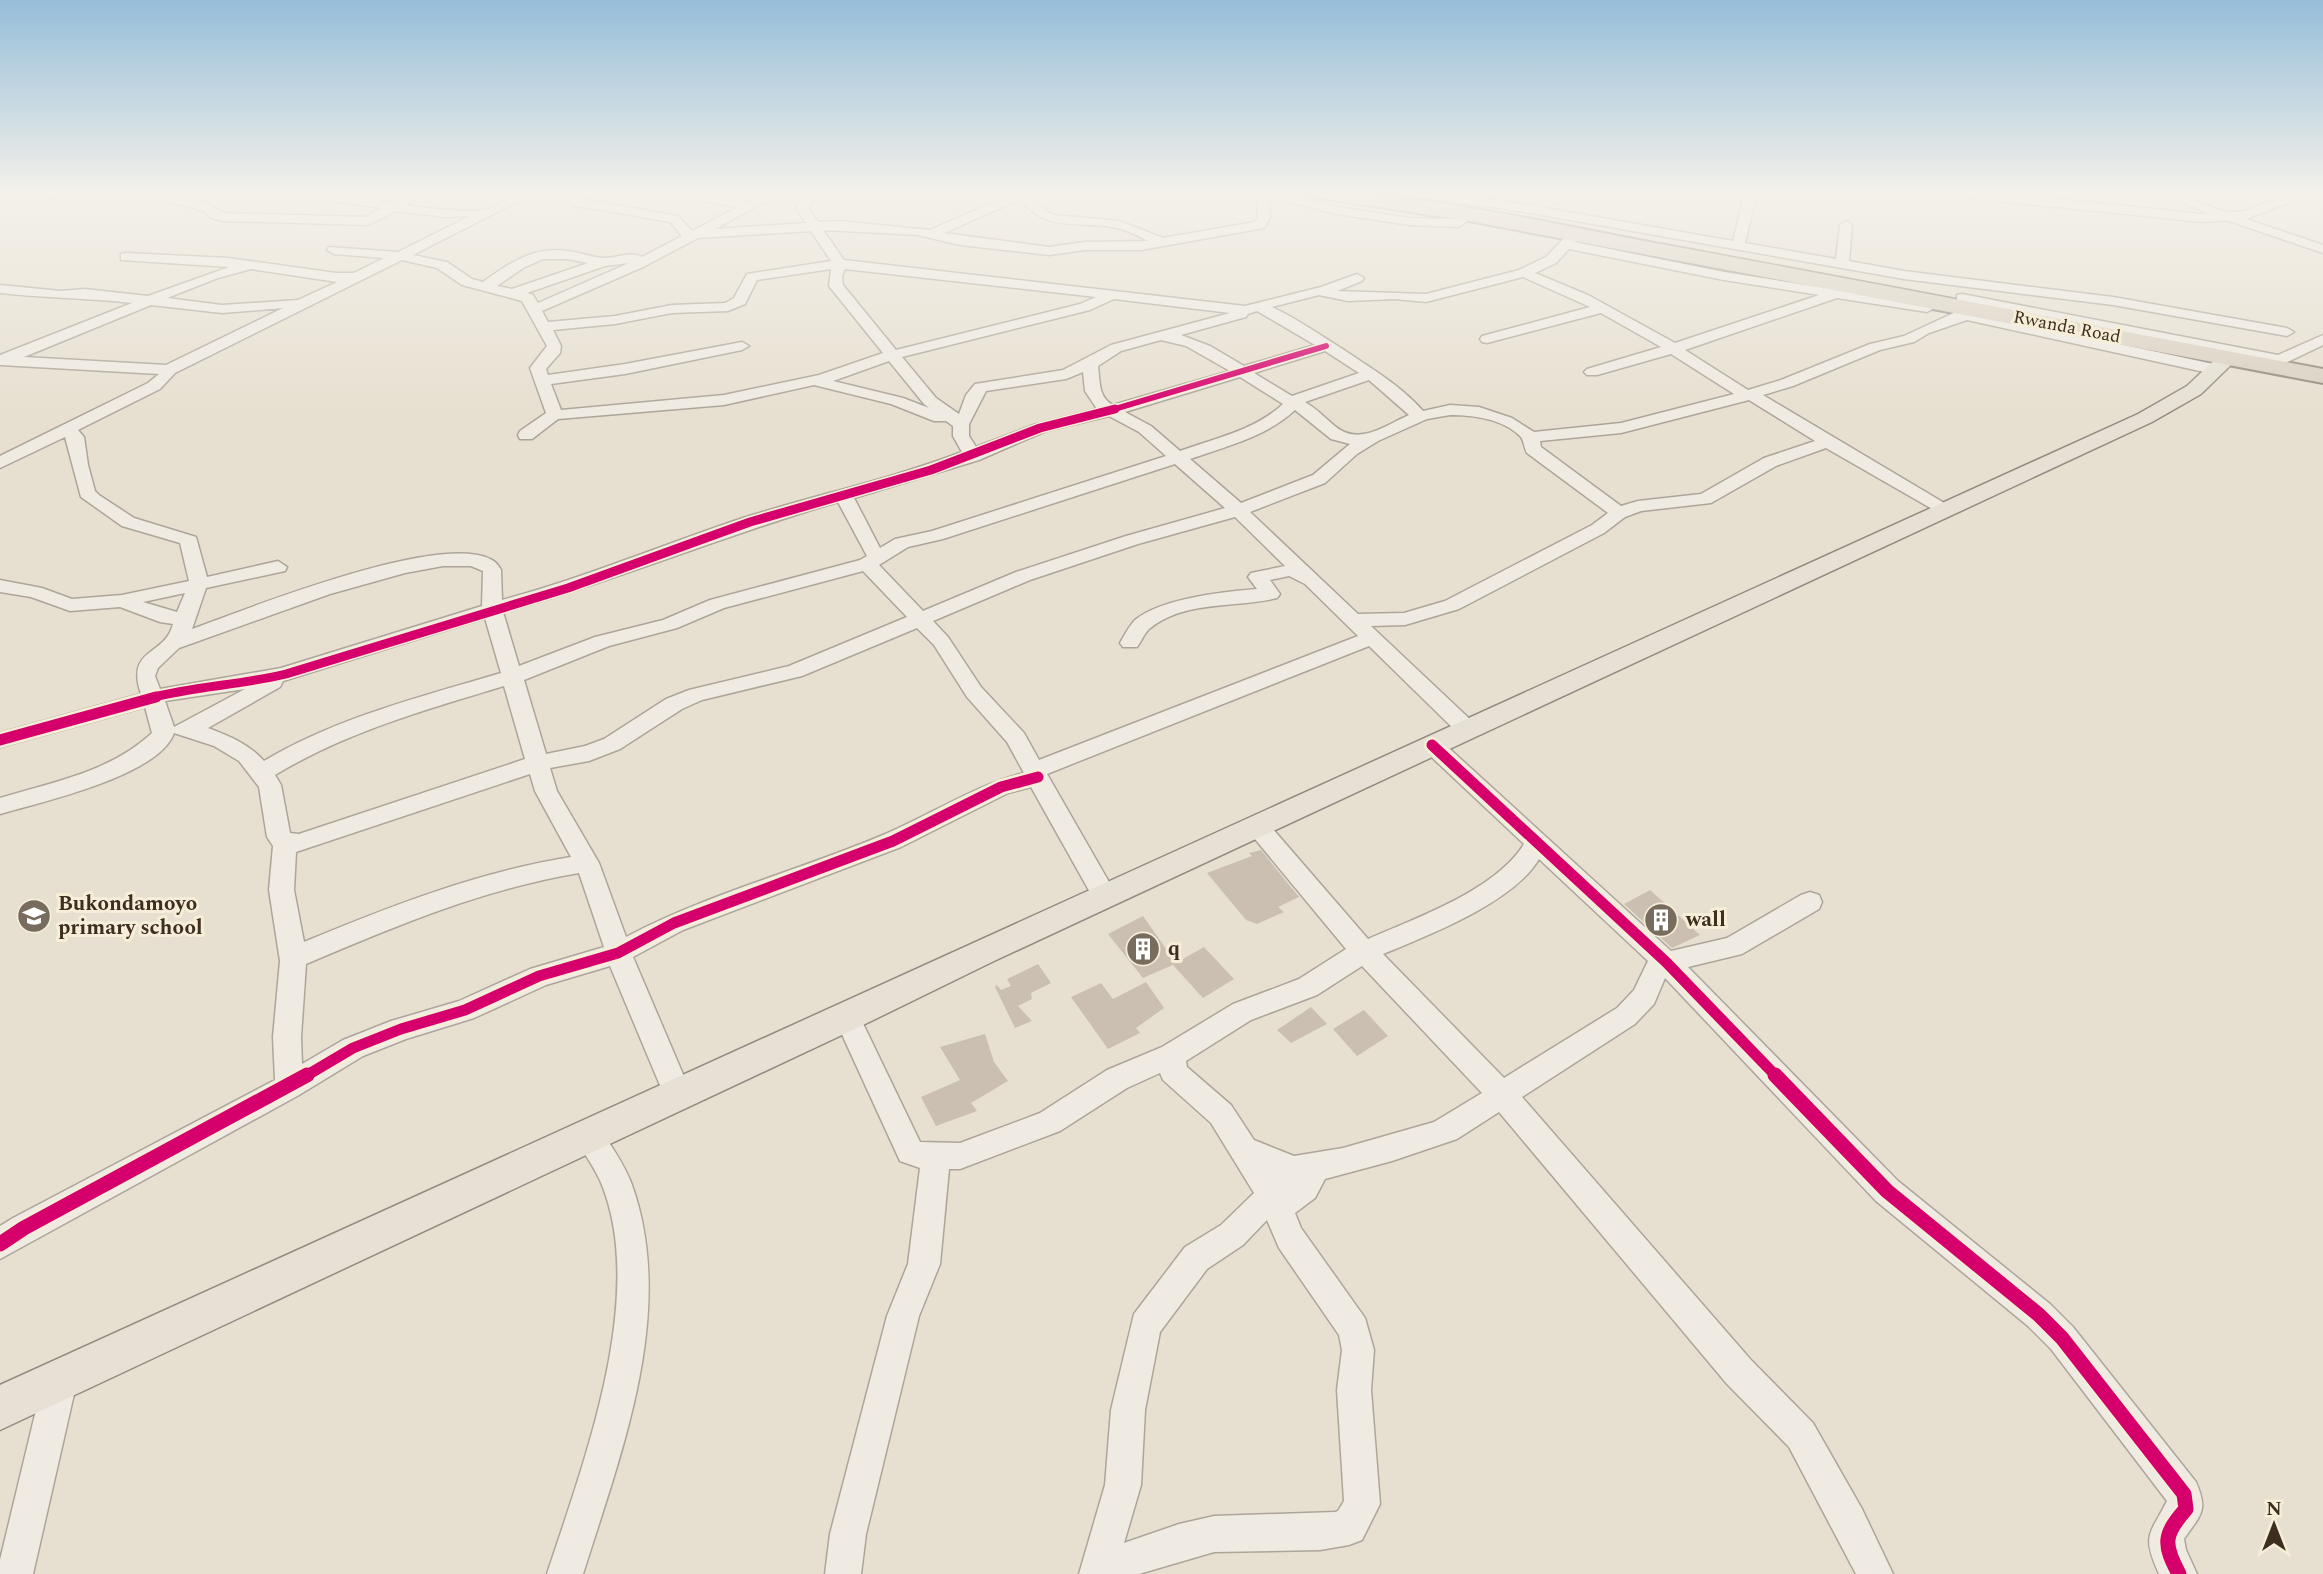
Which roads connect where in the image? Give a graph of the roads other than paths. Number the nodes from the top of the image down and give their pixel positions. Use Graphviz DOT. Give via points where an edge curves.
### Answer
graph roads {
  1 [pos="248,265"];
  2 [pos="254,265"];
  3 [pos="382,265"];
  4 [pos="443,265"];
  5 [pos="517,265"];
  6 [pos="593,265"];
  7 [pos="631,265"];
  8 [pos="828,265"];
  9 [pos="839,265"];
  10 [pos="853,265"];
  11 [pos="1540,265"];
  12 [pos="1681,265"];
  13 [pos="1728,265"];
  14 [pos="1845,265"];
  15 [pos="1524,273"];
  16 [pos="360,276"];
  17 [pos="1357,278"];
  18 [pos="487,286"];
  19 [pos="0,289"];
  20 [pos="1324,291"];
  21 [pos="515,293"];
  22 [pos="1115,295"];
  23 [pos="1834,295"];
  24 [pos="1931,300"];
  25 [pos="310,301"];
  26 [pos="2113,301"];
  27 [pos="150,302"];
  28 [pos="1255,308"];
  29 [pos="535,309"];
  30 [pos="1600,309"];
  31 [pos="1967,315"];
  32 [pos="543,327"];
  33 [pos="2127,330"];
  34 [pos="2287,332"];
  35 [pos="1161,335"];
  36 [pos="2323,339"];
  37 [pos="1486,340"];
  38 [pos="741,346"];
  39 [pos="1326,346"];
  40 [pos="1675,348"];
  41 [pos="891,355"];
  42 [pos="0,361"];
  43 [pos="2274,363"];
  44 [pos="1090,364"];
  45 [pos="2223,364"];
  46 [pos="168,370"];
  47 [pos="1241,371"];
  48 [pos="1592,372"];
  49 [pos="1371,374"];
  50 [pos="2323,376"];
  51 [pos="544,380"];
  52 [pos="816,381"];
  53 [pos="1749,396"];
  54 [pos="1291,403"];
  55 [pos="1110,412"];
  56 [pos="554,415"];
  57 [pos="1419,416"];
  58 [pos="67,430"];
  59 [pos="961,430"];
  60 [pos="526,435"];
  61 [pos="1531,437"];
  62 [pos="1372,438"];
  63 [pos="1827,442"];
  64 [pos="973,456"];
  65 [pos="1176,456"];
  66 [pos="0,463"];
  67 [pos="844,496"];
  68 [pos="1238,510"];
  69 [pos="1947,510"];
  70 [pos="1619,513"];
  71 [pos="872,560"];
  72 [pos="278,567"];
  73 [pos="199,583"];
  74 [pos="1315,584"];
  75 [pos="0,586"];
  76 [pos="122,601"];
  77 [pos="492,609"];
  78 [pos="184,618"];
  79 [pos="920,620"];
  80 [pos="1352,620"];
  81 [pos="1371,638"];
  82 [pos="174,643"];
  83 [pos="1130,643"];
  84 [pos="286,674"];
  85 [pos="512,677"];
  86 [pos="152,699"];
  87 [pos="190,729"];
  88 [pos="1467,729"];
  89 [pos="163,735"];
  90 [pos="0,740"];
  91 [pos="1432,745"];
  92 [pos="537,763"];
  93 [pos="260,774"];
  94 [pos="1037,774"];
  95 [pos="0,789"];
  96 [pos="0,799"];
  97 [pos="0,806"];
  98 [pos="1258,827"];
  99 [pos="1537,842"];
  100 [pos="286,843"];
  101 [pos="587,863"];
  102 [pos="1105,896"];
  103 [pos="1810,902"];
  104 [pos="1363,952"];
  105 [pos="618,953"];
  106 [pos="293,958"];
  107 [pos="1666,962"];
  108 [pos="847,1017"];
  109 [pos="1163,1065"];
  110 [pos="289,1086"];
  111 [pos="677,1093"];
  112 [pos="1503,1096"];
  113 [pos="588,1134"];
  114 [pos="1247,1151"];
  115 [pos="936,1157"];
  116 [pos="1316,1167"];
  117 [pos="1274,1202"];
  118 [pos="0,1244"];
  119 [pos="60,1381"];
  120 [pos="0,1408"];
  121 [pos="1097,1573"];
  122 [pos="15,1574"];
  123 [pos="565,1574"];
  124 [pos="843,1574"];
  125 [pos="1874,1574"];
  126 [pos="2179,1574"];
  1 -- 27 [label="street"];
  2 -- 16 [label="street" via="330,278"];
  3 -- 16 [label="street"];
  4 -- 18 [label="street" via="464,280"];
  5 -- 18 [label="street"];
  6 -- 21 [label="street"];
  7 -- 29 [label="street"];
  8 -- 32 [label="street" via="752,278 740,301 728,307 672,309"];
  9 -- 41 [label="street" via="836,286"];
  10 -- 22 [label="street"];
  11 -- 15 [label="street"];
  12 -- 23 [label="street"];
  13 -- 24 [label="highway, Rwanda Road"];
  14 -- 26 [label="street"];
  15 -- 20 [label="street" via="1419,299 1343,297"];
  15 -- 30 [label="street"];
  16 -- 25 [label="street"];
  17 -- 20 [label="street"];
  18 -- 21 [label="street"];
  19 -- 27 [label="street"];
  20 -- 28 [label="street"];
  21 -- 29 [label="street" via="528,298"];
  22 -- 28 [label="street"];
  22 -- 41 [label="street" via="1085,307"];
  23 -- 31 [label="street"];
  23 -- 40 [label="street"];
  24 -- 33 [label="street" via="1964,298"];
  24 -- 45 [label="highway, Rwanda Road"];
  25 -- 27 [label="street" via="234,309"];
  25 -- 46 [label="street"];
  26 -- 33 [label="street" via="2097,312"];
  26 -- 34 [label="street"];
  27 -- 42 [label="street"];
  28 -- 35 [label="street"];
  28 -- 39 [label="street" via="1282,316"];
  29 -- 32 [label="street"];
  30 -- 37 [label="street"];
  30 -- 40 [label="street"];
  31 -- 45 [label="street"];
  31 -- 53 [label="street"];
  32 -- 51 [label="street" via="554,346 538,368"];
  33 -- 43 [label="street"];
  35 -- 44 [label="street" via="1116,348"];
  35 -- 47 [label="street" via="1192,341"];
  36 -- 43 [label="street"];
  38 -- 51 [label="street"];
  39 -- 47 [label="street"];
  39 -- 49 [label="street"];
  40 -- 48 [label="street"];
  40 -- 53 [label="street"];
  41 -- 52 [label="street"];
  41 -- 59 [label="street"];
  42 -- 46 [label="street"];
  43 -- 45 [label="highway, Rwanda Road"];
  43 -- 50 [label="highway, Rwanda Road"];
  44 -- 55 [label="street" via="1096,399"];
  44 -- 59 [label="street" via="1058,376 981,387 974,393"];
  45 -- 69 [label="main road" via="2194,390 2145,418"];
  46 -- 58 [label="street" via="154,386"];
  47 -- 54 [label="street"];
  47 -- 55 [label="street"];
  49 -- 54 [label="street"];
  49 -- 57 [label="street" via="1404,397"];
  51 -- 56 [label="street"];
  52 -- 56 [label="street" via="714,402"];
  52 -- 59 [label="street" via="910,405"];
  53 -- 61 [label="street" via="1621,428"];
  53 -- 63 [label="street"];
  54 -- 62 [label="street" via="1313,414 1340,437"];
  54 -- 65 [label="street" via="1259,429"];
  55 -- 64 [label="street" via="1040,428"];
  55 -- 65 [label="street" via="1144,429"];
  56 -- 60 [label="street"];
  57 -- 61 [label="street" via="1466,410 1502,417"];
  57 -- 62 [label="street"];
  58 -- 66 [label="street"];
  58 -- 73 [label="street" via="76,437 76,457 88,493 128,522 189,541"];
  59 -- 64 [label="street"];
  61 -- 70 [label="street" via="1533,449"];
  62 -- 68 [label="street" via="1350,450 1319,479"];
  63 -- 69 [label="street"];
  63 -- 70 [label="street" via="1770,462 1705,499 1638,506"];
  64 -- 67 [label="street"];
  65 -- 68 [label="street"];
  65 -- 71 [label="street" via="1111,481 902,543"];
  67 -- 71 [label="street"];
  67 -- 77 [label="street" via="750,522"];
  68 -- 74 [label="street"];
  68 -- 79 [label="street" via="1036,572"];
  69 -- 88 [label="main road"];
  70 -- 80 [label="street" via="1598,529 1452,605 1405,619"];
  71 -- 79 [label="street"];
  71 -- 85 [label="street" via="717,604"];
  72 -- 73 [label="street"];
  73 -- 76 [label="street"];
  73 -- 78 [label="street"];
  74 -- 80 [label="street"];
  74 -- 83 [label="street" via="1292,570 1258,577 1270,594 1240,595 1160,615 1143,624"];
  75 -- 76 [label="street" via="70,604"];
  76 -- 78 [label="street" via="166,618"];
  77 -- 82 [label="street" via="492,570 485,563 426,562 310,593"];
  77 -- 84 [label="street"];
  77 -- 85 [label="street"];
  78 -- 82 [label="street"];
  79 -- 92 [label="street" via="795,671 696,695 589,753"];
  79 -- 94 [label="street" via="948,649 974,692 1016,738"];
  80 -- 81 [label="street"];
  81 -- 88 [label="street"];
  81 -- 94 [label="street"];
  82 -- 86 [label="street" via="146,670"];
  84 -- 86 [label="street" via="194,687"];
  84 -- 87 [label="street"];
  85 -- 92 [label="street"];
  85 -- 93 [label="street" via="360,724 286,756"];
  86 -- 89 [label="street"];
  86 -- 90 [label="street"];
  87 -- 89 [label="street"];
  87 -- 93 [label="street" via="236,748"];
  88 -- 91 [label="main road"];
  89 -- 97 [label="street" via="115,769"];
  91 -- 98 [label="main road"];
  91 -- 99 [label="street"];
  92 -- 100 [label="street" via="312,841"];
  92 -- 101 [label="street" via="546,791"];
  93 -- 100 [label="street" via="270,785 279,837"];
  94 -- 102 [label="street"];
  94 -- 105 [label="street" via="893,841 674,923"];
  95 -- 96 [label="street"];
  98 -- 102 [label="main road"];
  98 -- 104 [label="street"];
  99 -- 104 [label="street" via="1518,870 1459,911"];
  99 -- 107 [label="street"];
  100 -- 106 [label="street" via="279,882"];
  101 -- 105 [label="street"];
  101 -- 106 [label="street" via="475,886"];
  102 -- 108 [label="main road"];
  103 -- 107 [label="street" via="1734,947"];
  104 -- 109 [label="street" via="1308,987 1242,1012"];
  104 -- 112 [label="street"];
  105 -- 110 [label="street" via="539,976 465,1010 370,1041"];
  105 -- 111 [label="street"];
  106 -- 110 [label="street"];
  107 -- 112 [label="street" via="1655,971 1636,1008"];
  107 -- 126 [label="street" via="1887,1191 2012,1291 2062,1338 2184,1494 2186,1509 2168,1528 2165,1539"];
  108 -- 111 [label="main road"];
  108 -- 115 [label="street" via="905,1146 917,1155"];
  109 -- 114 [label="street" via="1221,1115"];
  109 -- 115 [label="street" via="1117,1079 1050,1122 960,1156"];
  110 -- 118 [label="street"];
  111 -- 113 [label="main road"];
  112 -- 116 [label="street" via="1424,1139"];
  112 -- 125 [label="street" via="1739,1372 1801,1436"];
  113 -- 119 [label="main road"];
  113 -- 123 [label="street" via="616,1183 632,1251 632,1273 618,1404"];
  114 -- 116 [label="street" via="1290,1170"];
  114 -- 117 [label="street"];
  115 -- 124 [label="street" via="924,1264 903,1315 848,1534"];
  116 -- 117 [label="street" via="1304,1188"];
  117 -- 121 [label="street" via="1196,1258 1145,1325 1128,1410 1123,1485"];
  117 -- 121 [label="street" via="1290,1238 1357,1339 1354,1390 1360,1511 1349,1527 1331,1532 1264,1530 1207,1535 1135,1556"];
  119 -- 120 [label="main road"];
  119 -- 122 [label="street"];
}
